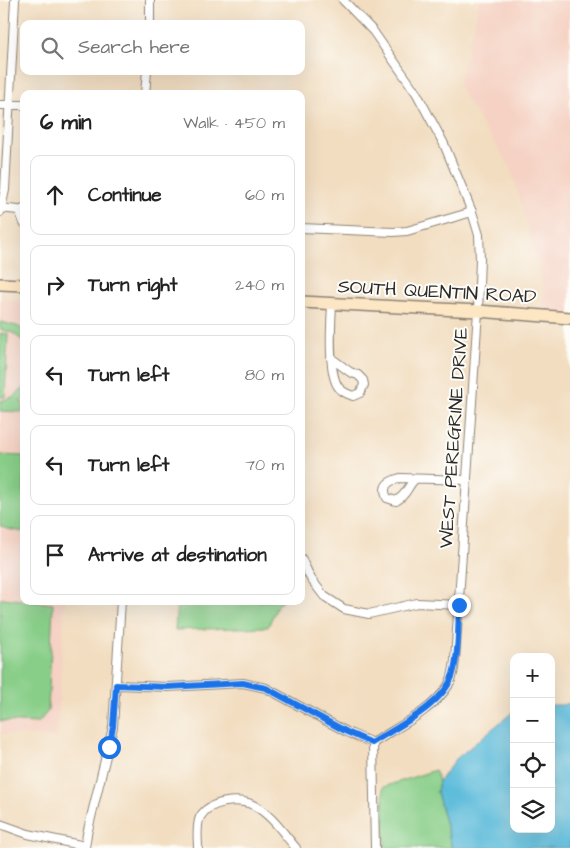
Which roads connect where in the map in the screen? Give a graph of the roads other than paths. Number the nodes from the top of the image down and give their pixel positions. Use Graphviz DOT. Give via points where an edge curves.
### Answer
graph roads {
  1 [pos="15,0"];
  2 [pos="150,0"];
  3 [pos="343,0"];
  4 [pos="150,20"];
  5 [pos="147,75"];
  6 [pos="145,90"];
  7 [pos="4,105"];
  8 [pos="20,105"];
  9 [pos="0,210"];
  10 [pos="20,210"];
  11 [pos="472,212"];
  12 [pos="305,228"];
  13 [pos="0,284"];
  14 [pos="20,286"];
  15 [pos="305,302"];
  16 [pos="332,304"];
  17 [pos="478,311"];
  18 [pos="570,318"];
  19 [pos="331,358"];
  20 [pos="415,479"];
  21 [pos="467,480"];
  22 [pos="305,566"];
  23 [pos="121,605"];
  24 [pos="459,605"];
  25 [pos="116,685"];
  26 [pos="372,743"];
  27 [pos="0,824"];
  28 [pos="85,847"];
  29 [pos="198,848"];
  30 [pos="296,848"];
  31 [pos="375,848"];
  1 -- 7 [label="street"];
  2 -- 4 [label="street"];
  3 -- 11 [label="street, WEST PEREGRINE DRIVE" via="373,31 417,94 444,144"];
  5 -- 6 [label="street"];
  7 -- 8 [label="street"];
  7 -- 9 [label="street" via="5,190"];
  9 -- 10 [label="street"];
  11 -- 12 [label="street" via="407,231"];
  11 -- 17 [label="street, WEST PEREGRINE DRIVE" via="479,235"];
  13 -- 14 [label="main road"];
  15 -- 16 [label="main road, SOUTH QUENTIN ROAD"];
  16 -- 17 [label="main road, SOUTH QUENTIN ROAD"];
  16 -- 19 [label="street"];
  17 -- 18 [label="main road, SOUTH QUENTIN ROAD"];
  17 -- 21 [label="street, WEST PEREGRINE DRIVE"];
  19 -- 19 [label="street" via="337,385 353,396 360,393 363,380"];
  20 -- 21 [label="street"];
  21 -- 24 [label="street, WEST PEREGRINE DRIVE"];
  22 -- 24 [label="street" via="324,596 358,613 369,614 417,603"];
  23 -- 25 [label="street"];
  24 -- 26 [label="street, WEST PEREGRINE DRIVE" via="456,660 448,686 426,709"];
  25 -- 26 [label="street" via="168,687 243,683 266,688"];
  25 -- 28 [label="street" via="111,737"];
  26 -- 31 [label="street"];
  27 -- 28 [label="street"];
  29 -- 30 [label="street" via="200,817 220,804 238,802 254,806 272,819"];
}
